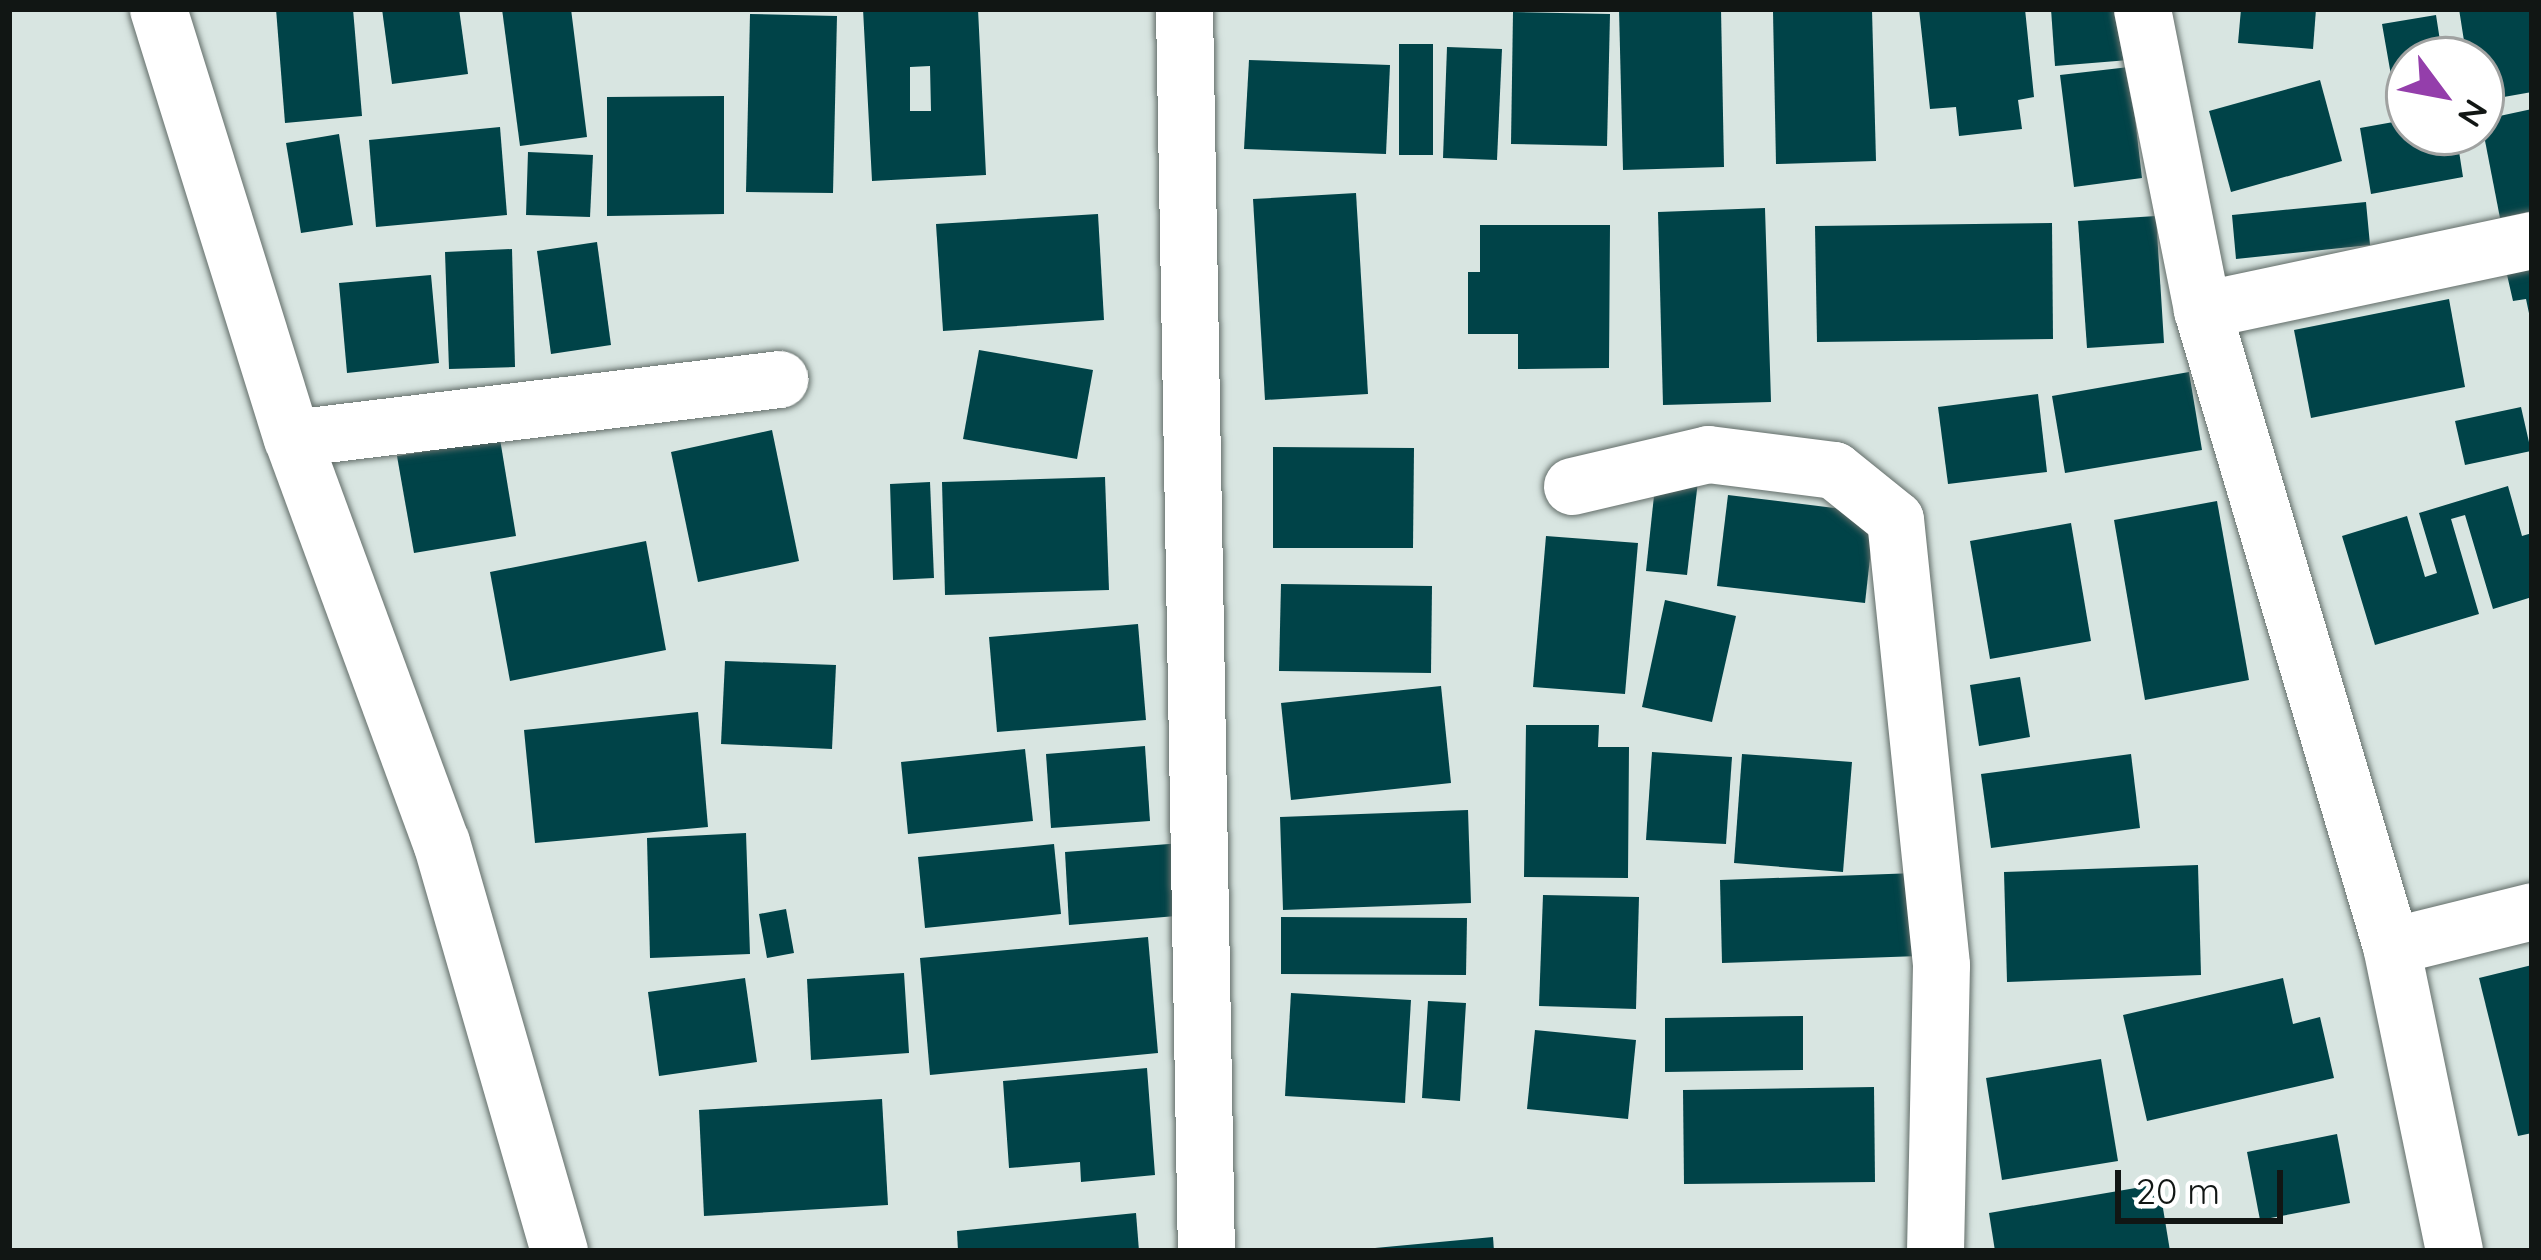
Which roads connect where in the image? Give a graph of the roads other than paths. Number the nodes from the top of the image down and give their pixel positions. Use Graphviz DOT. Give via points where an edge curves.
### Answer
graph roads {
  1 [pos="158,9"];
  2 [pos="1184,9"];
  3 [pos="2142,9"];
  4 [pos="2532,240"];
  5 [pos="2202,310"];
  6 [pos="779,380"];
  7 [pos="292,438"];
  8 [pos="1572,486"];
  9 [pos="2532,911"];
  10 [pos="2391,946"];
  11 [pos="559,1251"];
  12 [pos="1206,1251"];
  13 [pos="1935,1251"];
  14 [pos="2454,1251"];
  1 -- 7 [label="street"];
  2 -- 12 [label="street"];
  3 -- 5 [label="street"];
  4 -- 5 [label="street"];
  5 -- 10 [label="street"];
  6 -- 7 [label="street"];
  7 -- 11 [label="street" via="441,842"];
  8 -- 13 [label="street" via="1708,454 1834,470 1895,519 1941,965"];
  9 -- 10 [label="street"];
  10 -- 14 [label="street"];
}
